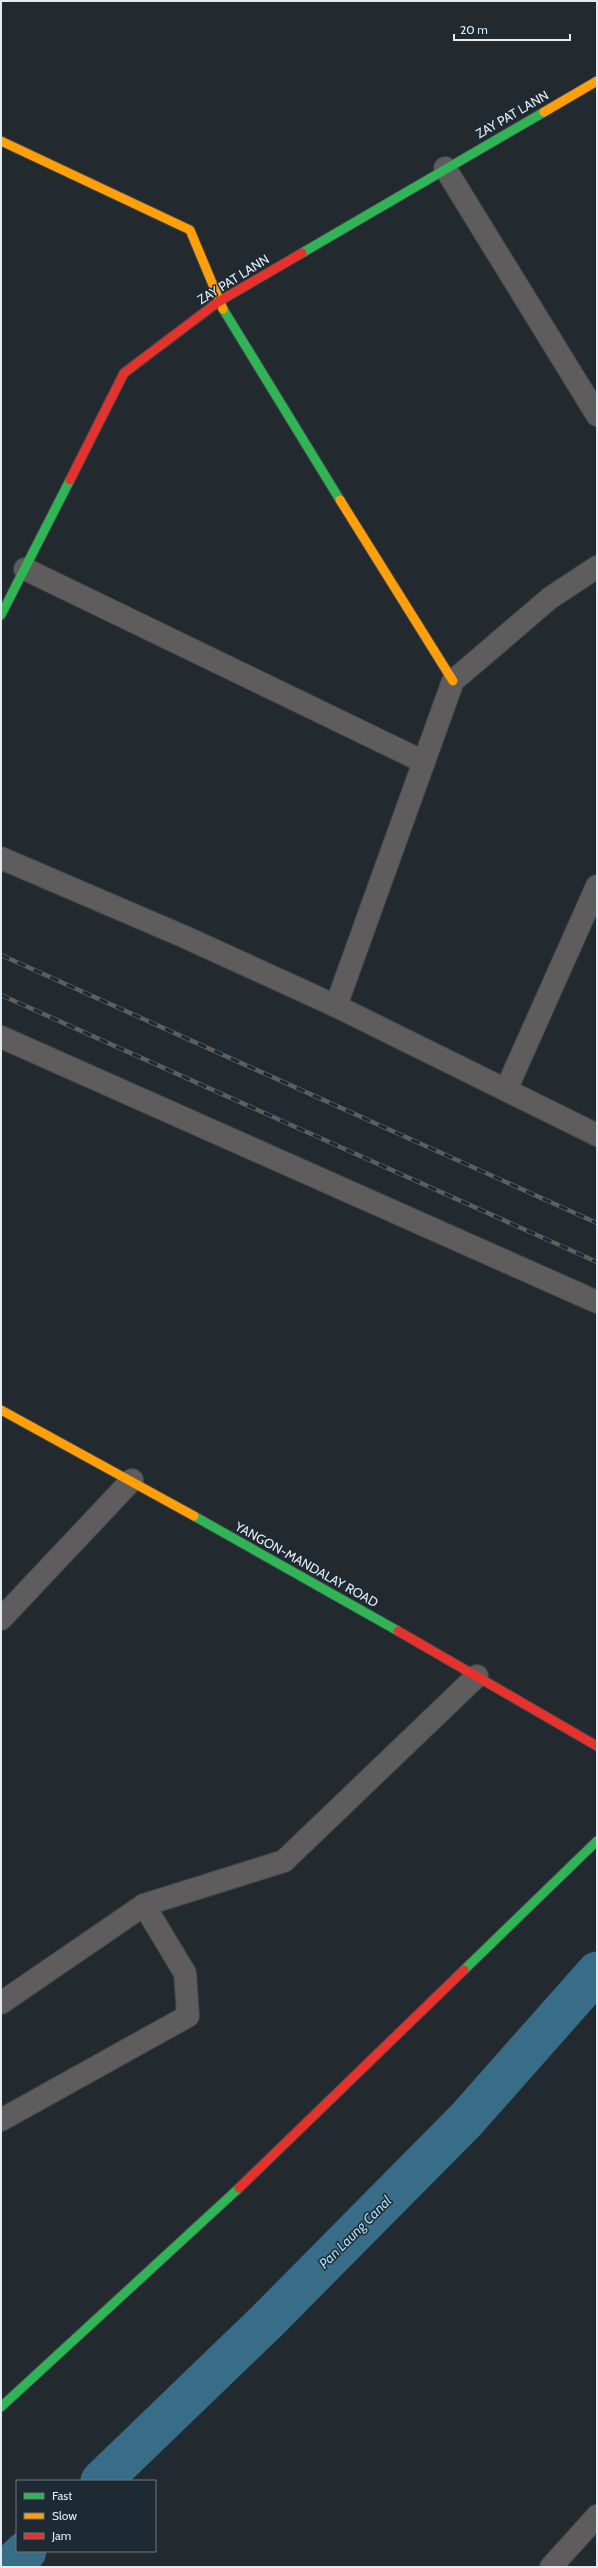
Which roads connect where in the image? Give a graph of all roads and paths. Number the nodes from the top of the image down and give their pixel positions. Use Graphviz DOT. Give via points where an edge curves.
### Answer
graph roads {
  1 [pos="597,81"];
  2 [pos="1,141"];
  3 [pos="445,168"];
  4 [pos="218,302"];
  5 [pos="597,415"];
  6 [pos="597,567"];
  7 [pos="25,569"];
  8 [pos="1,615"];
  9 [pos="453,681"];
  10 [pos="424,762"];
  11 [pos="1,858"];
  12 [pos="597,886"];
  13 [pos="336,1006"];
  14 [pos="1,1037"];
  15 [pos="506,1090"];
  16 [pos="597,1135"];
  17 [pos="597,1302"];
  18 [pos="1,1410"];
  19 [pos="132,1480"];
  20 [pos="1,1619"];
  21 [pos="478,1676"];
  22 [pos="597,1746"];
  23 [pos="597,1841"];
  24 [pos="144,1905"];
  25 [pos="1,2003"];
  26 [pos="1,2120"];
  27 [pos="1,2407"];
  28 [pos="597,2516"];
  29 [pos="551,2567"];
  1 -- 3 [label="main road, ZAY PAT LANN"];
  2 -- 4 [label="main road" via="190,230"];
  3 -- 4 [label="main road, ZAY PAT LANN"];
  3 -- 5 [label="street"];
  4 -- 7 [label="main road, ZAY PAT LANN" via="124,373"];
  4 -- 9 [label="main road"];
  6 -- 9 [label="street" via="550,598"];
  7 -- 8 [label="main road, ZAY PAT LANN"];
  7 -- 10 [label="street"];
  9 -- 10 [label="street"];
  10 -- 13 [label="street"];
  11 -- 13 [label="street" via="185,937"];
  12 -- 15 [label="street"];
  13 -- 15 [label="street"];
  14 -- 17 [label="street"];
  15 -- 16 [label="street"];
  18 -- 19 [label="main road, YANGON-MANDALAY ROAD"];
  19 -- 20 [label="street"];
  19 -- 21 [label="main road, YANGON-MANDALAY ROAD"];
  21 -- 22 [label="main road, YANGON-MANDALAY ROAD"];
  21 -- 24 [label="street" via="284,1861"];
  23 -- 27 [label="main road" via="256,2172"];
  24 -- 25 [label="street"];
  24 -- 26 [label="street" via="185,1973 188,2016"];
  28 -- 29 [label="street"];
}
